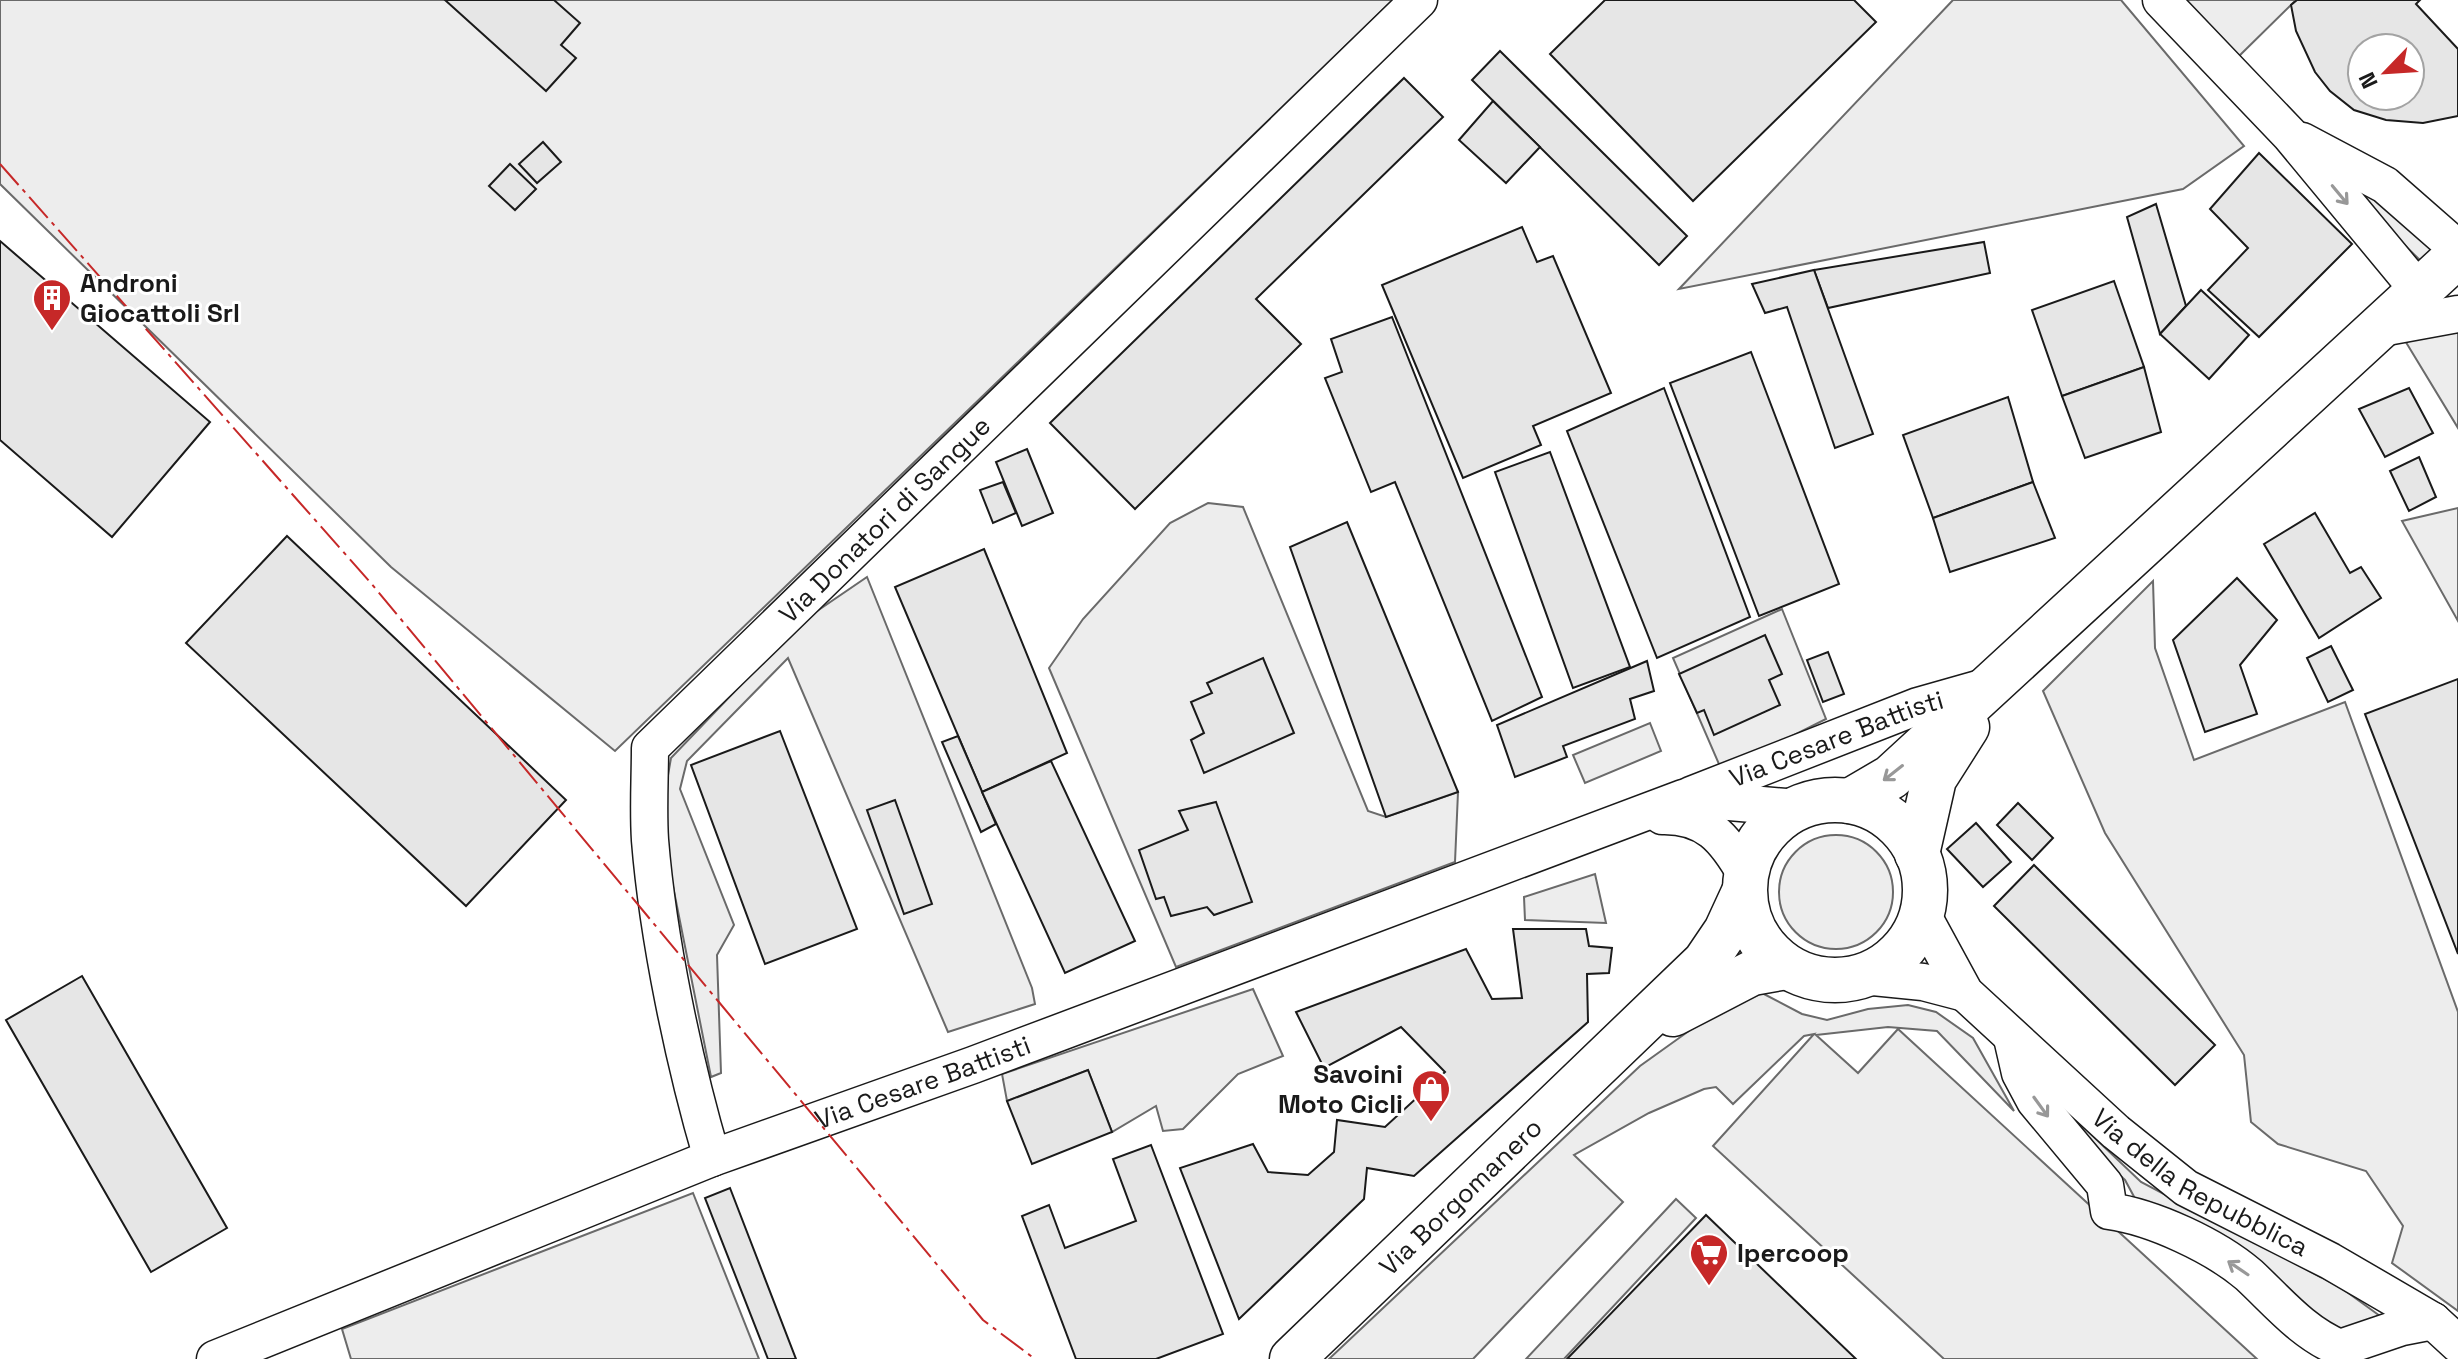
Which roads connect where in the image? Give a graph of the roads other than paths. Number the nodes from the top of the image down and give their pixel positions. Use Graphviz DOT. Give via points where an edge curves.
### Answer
graph roads {
  1 [pos="1419,0"];
  2 [pos="2161,0"];
  3 [pos="2290,135"];
  4 [pos="2458,249"];
  5 [pos="2458,255"];
  6 [pos="2420,292"];
  7 [pos="2458,314"];
  8 [pos="2381,328"];
  9 [pos="1993,684"];
  10 [pos="1683,798"];
  11 [pos="1850,801"];
  12 [pos="1797,808"];
  13 [pos="1636,816"];
  14 [pos="1917,854"];
  15 [pos="1745,883"];
  16 [pos="1922,914"];
  17 [pos="1786,967"];
  18 [pos="1863,976"];
  19 [pos="1965,993"];
  20 [pos="1632,1036"];
  21 [pos="2011,1036"];
  22 [pos="712,1158"];
  23 [pos="2431,1331"];
  24 [pos="215,1359"];
  25 [pos="1292,1359"];
  26 [pos="2362,1359"];
  1 -- 22 [label="street, Via Donatori di Sangue" via="650,748 650,839 694,1089"];
  2 -- 3 [label="street"];
  3 -- 4 [label="street" via="2385,185"];
  3 -- 6 [label="street, one-way"];
  5 -- 6 [label="main road"];
  6 -- 8 [label="main road"];
  7 -- 8 [label="street"];
  8 -- 9 [label="main road"];
  9 -- 10 [label="street, Via Cesare Battisti" via="1918,706"];
  9 -- 11 [label="main road, one-way" via="1891,777"];
  9 -- 14 [label="main road" via="1934,779"];
  10 -- 12 [label="street, Via Cesare Battisti"];
  10 -- 13 [label="street, Via Cesare Battisti"];
  11 -- 12 [label="main road"];
  11 -- 14 [label="main road" via="1891,820"];
  12 -- 15 [label="main road" via="1764,834"];
  13 -- 15 [label="street, Via Cesare Battisti" via="1698,819 1728,842"];
  13 -- 22 [label="street, Via Cesare Battisti"];
  14 -- 16 [label="main road" via="1924,880"];
  15 -- 17 [label="main road" via="1749,919 1760,942"];
  15 -- 20 [label="main road, Via Borgomanero" via="1726,931 1705,962"];
  16 -- 18 [label="main road" via="1899,954"];
  16 -- 19 [label="street, Via della Repubblica"];
  17 -- 18 [label="main road" via="1819,980"];
  17 -- 20 [label="main road, Via Borgomanero" via="1752,973"];
  18 -- 19 [label="street, Via della Repubblica"];
  19 -- 21 [label="street, Via della Repubblica"];
  20 -- 25 [label="main road, Via Borgomanero"];
  21 -- 23 [label="street, Via della Repubblica" via="2186,1188 2330,1261"];
  21 -- 23 [label="street" via="2020,1073 2035,1101 2105,1185 2109,1211 2137,1215 2213,1251 2245,1272 2316,1339 2340,1348"];
  22 -- 24 [label="street, Via Cesare Battisti"];
  23 -- 26 [label="street"];
}
